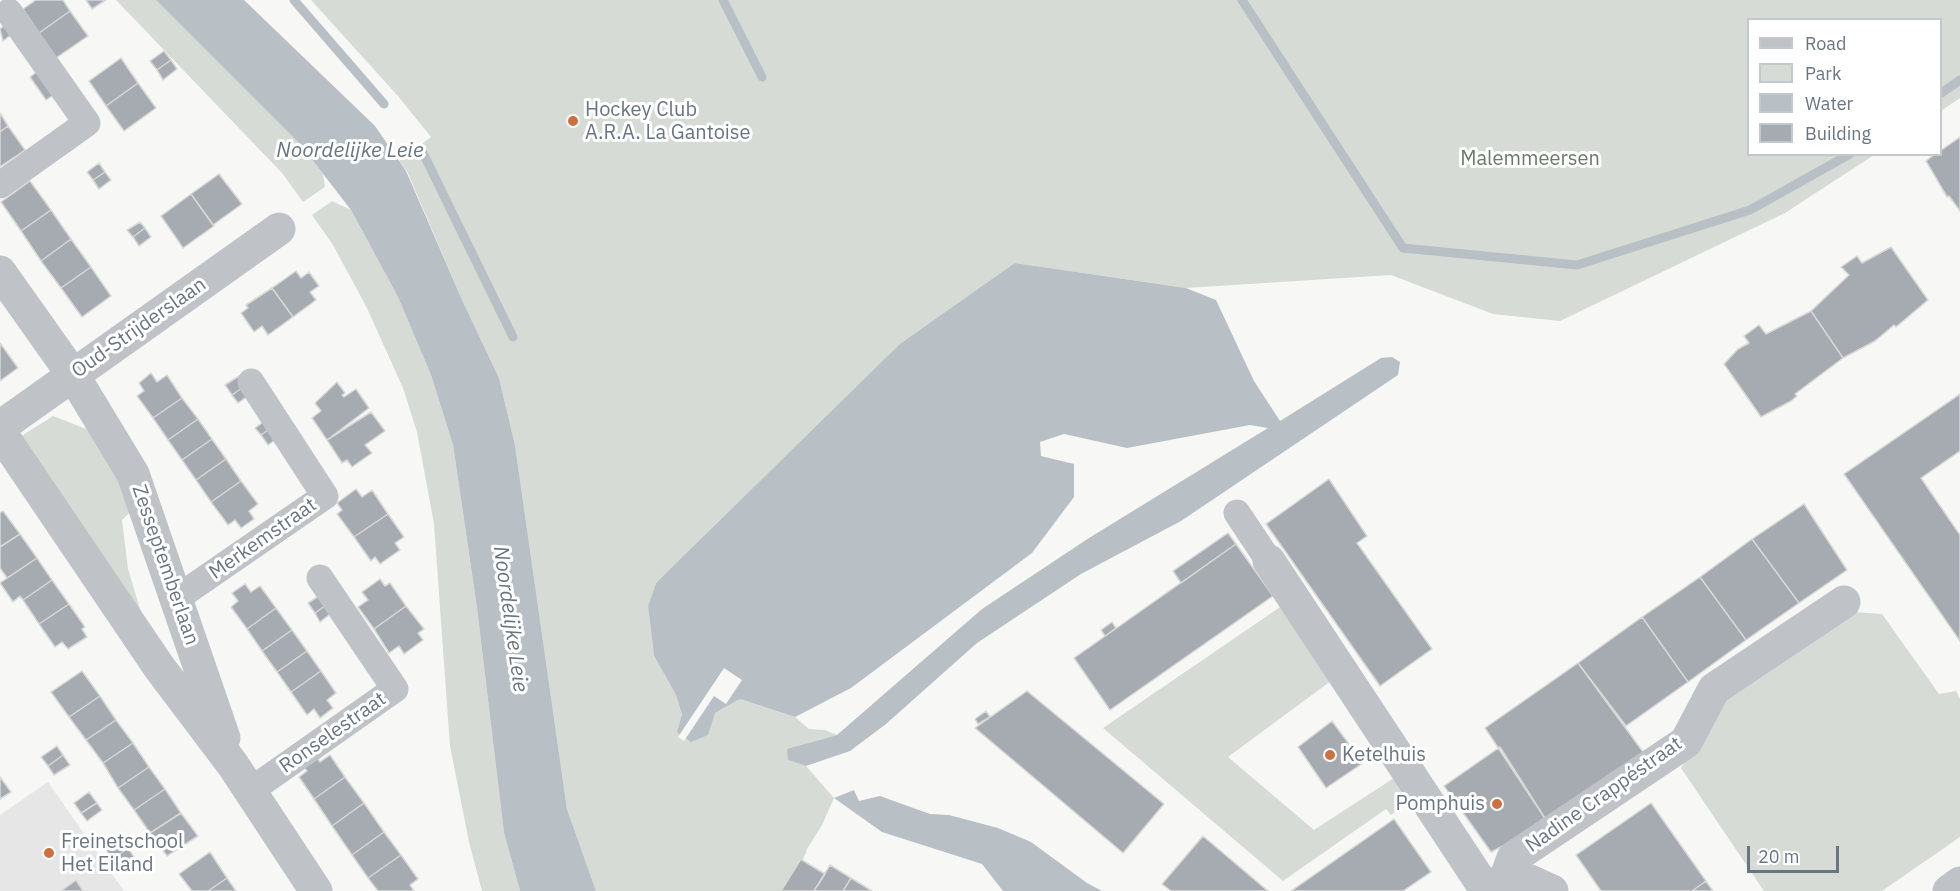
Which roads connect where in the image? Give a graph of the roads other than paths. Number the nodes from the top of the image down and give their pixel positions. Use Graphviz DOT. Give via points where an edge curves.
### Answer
graph roads {
  1 [pos="9,12"];
  2 [pos="0,185"];
  3 [pos="279,229"];
  4 [pos="0,272"];
  5 [pos="73,375"];
  6 [pos="251,382"];
  7 [pos="0,427"];
  8 [pos="0,432"];
  9 [pos="1244,524"];
  10 [pos="1269,561"];
  11 [pos="320,578"];
  12 [pos="177,598"];
  13 [pos="1844,602"];
  14 [pos="241,778"];
  15 [pos="1960,883"];
  16 [pos="1490,886"];
  17 [pos="316,891"];
  18 [pos="1552,891"];
  19 [pos="1948,891"];
  1 -- 2 [label="street" via="87,123"];
  3 -- 5 [label="street, Oud-Strijderslaan"];
  4 -- 5 [label="street, Zesseptemberlaan"];
  5 -- 7 [label="street, Oud-Strijderslaan"];
  5 -- 12 [label="street, Zesseptemberlaan" via="133,474"];
  6 -- 12 [label="street, Merkemstraat" via="325,496"];
  8 -- 14 [label="street, Zesseptemberlaan" via="159,667"];
  9 -- 10 [label="street"];
  10 -- 16 [label="street"];
  11 -- 14 [label="street, Ronselestraat" via="395,689"];
  12 -- 14 [label="street, Zesseptemberlaan"];
  13 -- 16 [label="street, Nadine Crappéstraat" via="1714,689 1686,742 1514,858"];
  14 -- 17 [label="street, Zesseptemberlaan"];
  15 -- 19 [label="street"];
  16 -- 18 [label="street, Nadine Crappéstraat" via="1530,881"];
}
